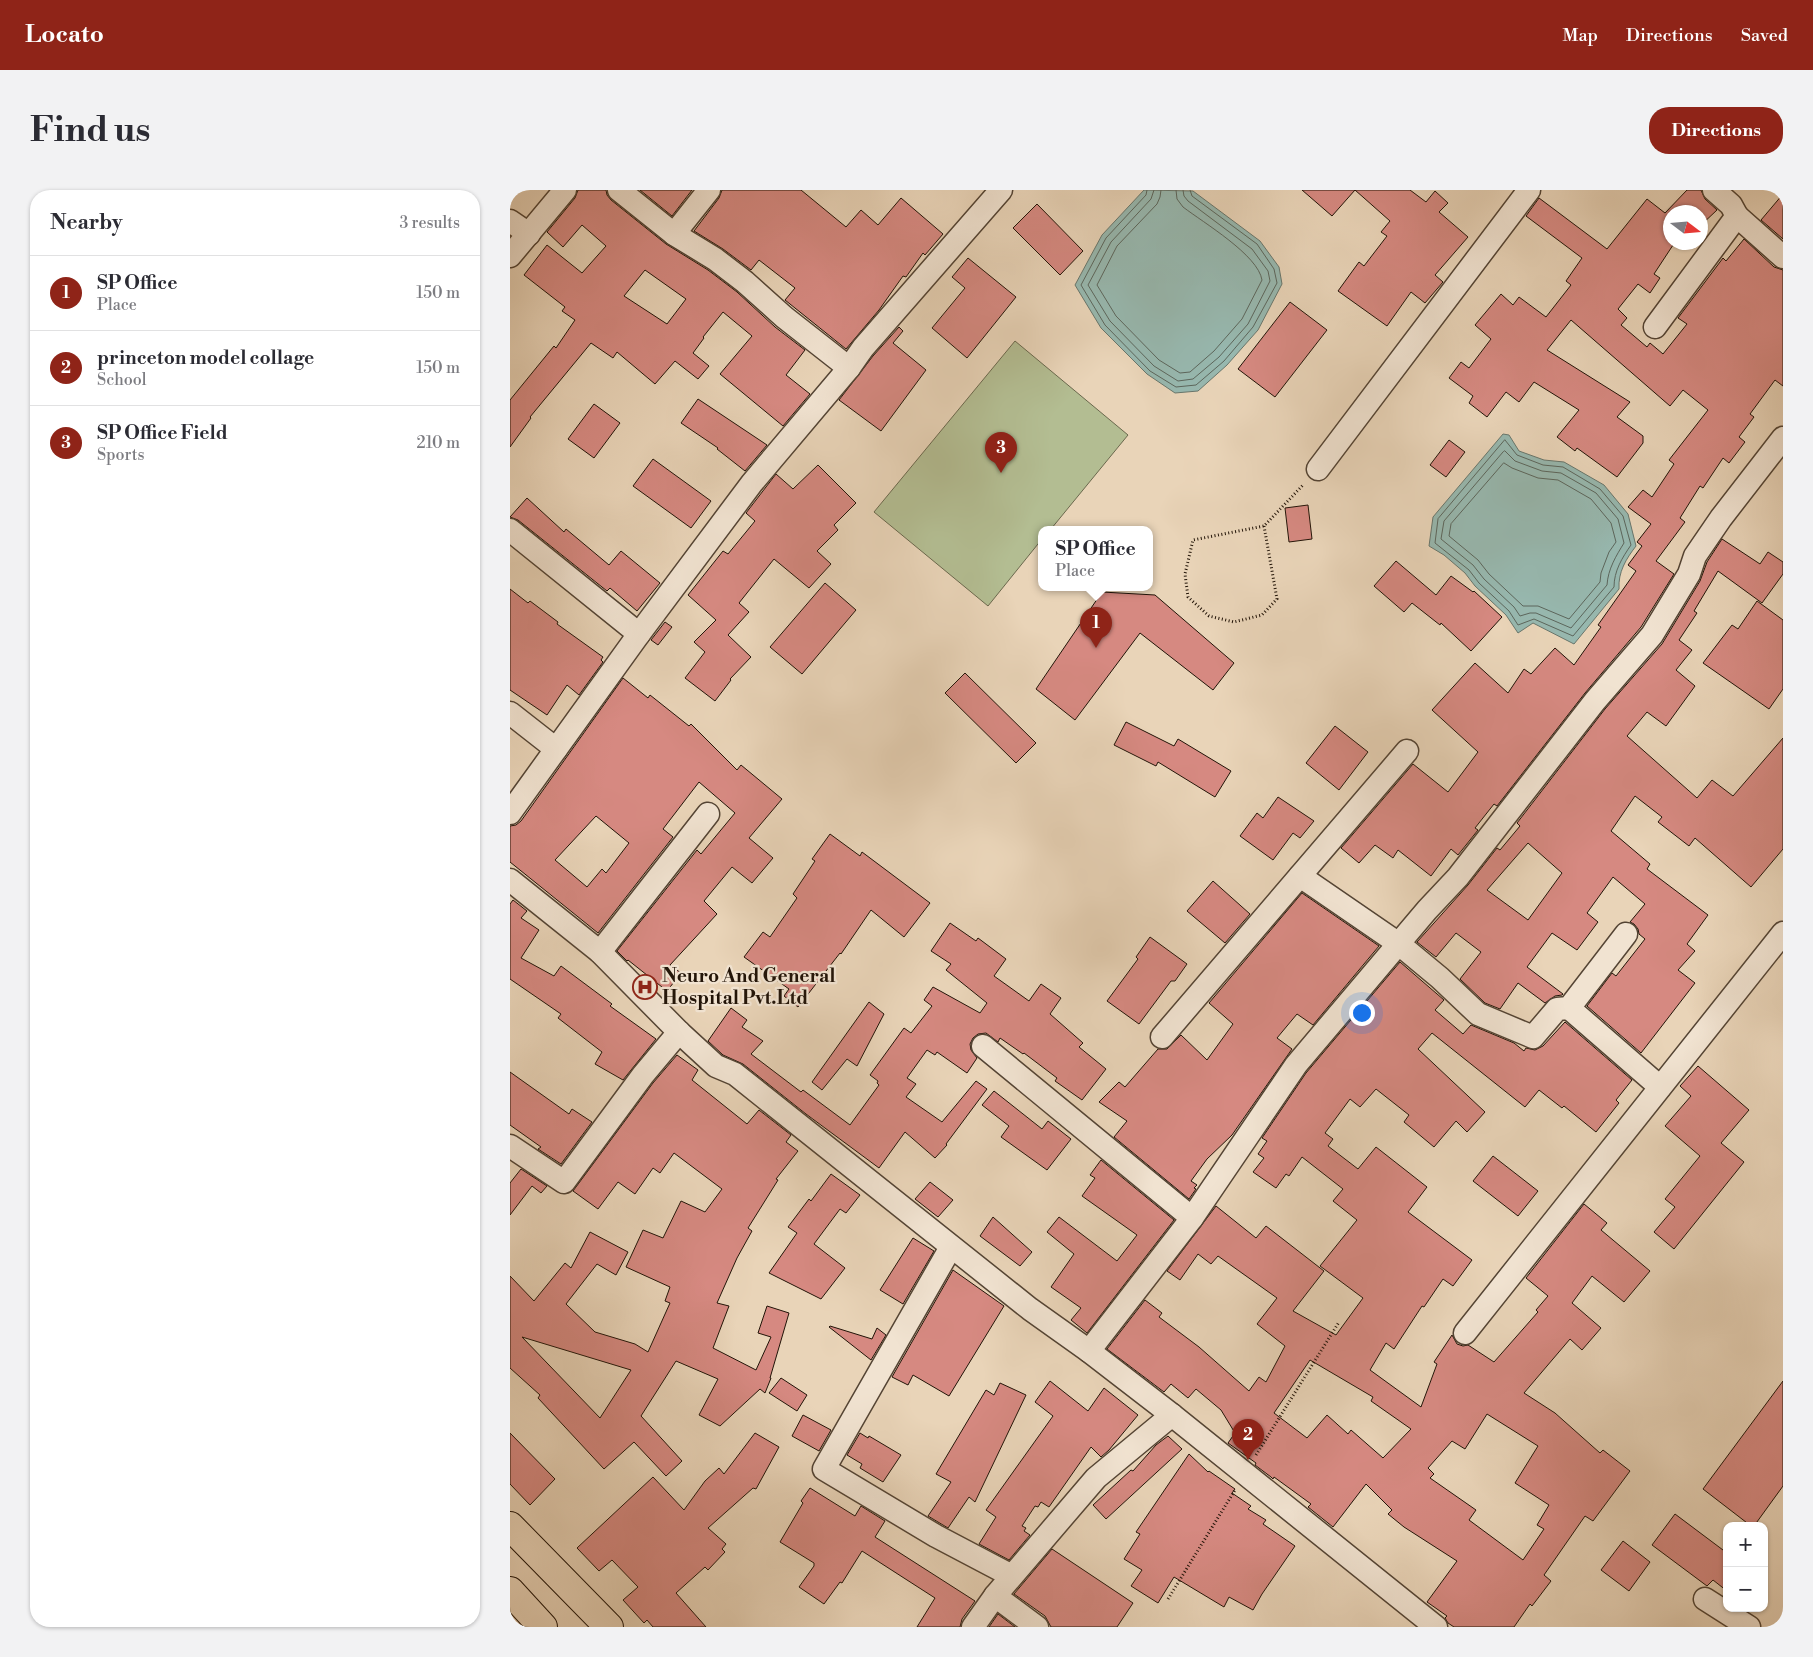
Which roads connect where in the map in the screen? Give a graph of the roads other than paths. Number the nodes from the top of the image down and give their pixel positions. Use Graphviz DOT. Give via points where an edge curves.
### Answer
graph roads {
  1 [pos="564,190"];
  2 [pos="619,190"];
  3 [pos="710,190"];
  4 [pos="1001,190"];
  5 [pos="1529,190"];
  6 [pos="1714,190"];
  7 [pos="1737,216"];
  8 [pos="510,221"];
  9 [pos="529,234"];
  10 [pos="674,234"];
  11 [pos="510,256"];
  12 [pos="1783,257"];
  13 [pos="1655,327"];
  14 [pos="848,368"];
  15 [pos="1783,438"];
  16 [pos="1318,469"];
  17 [pos="510,530"];
  18 [pos="639,634"];
  19 [pos="510,713"];
  20 [pos="556,749"];
  21 [pos="1407,751"];
  22 [pos="510,813"];
  23 [pos="708,814"];
  24 [pos="1300,876"];
  25 [pos="510,880"];
  26 [pos="1783,933"];
  27 [pos="1626,934"];
  28 [pos="1398,944"];
  29 [pos="600,952"];
  30 [pos="1569,1008"];
  31 [pos="679,1032"];
  32 [pos="1162,1037"];
  33 [pos="983,1046"];
  34 [pos="1660,1087"];
  35 [pos="510,1146"];
  36 [pos="1192,1218"];
  37 [pos="951,1247"];
  38 [pos="1464,1333"];
  39 [pos="1089,1351"];
  40 [pos="1172,1416"];
  41 [pos="510,1526"];
  42 [pos="1012,1576"];
  43 [pos="510,1591"];
  44 [pos="995,1596"];
  45 [pos="1705,1599"];
  46 [pos="543,1627"];
  47 [pos="608,1627"];
  48 [pos="973,1627"];
  49 [pos="1037,1627"];
  50 [pos="1436,1627"];
  51 [pos="1749,1627"];
  1 -- 9 [label="street"];
  2 -- 10 [label="street"];
  3 -- 10 [label="street"];
  4 -- 14 [label="street"];
  5 -- 16 [label="street"];
  6 -- 7 [label="street" via="1731,205"];
  7 -- 12 [label="street"];
  7 -- 13 [label="street"];
  8 -- 9 [label="street"];
  9 -- 11 [label="street"];
  10 -- 14 [label="street" via="745,282"];
  14 -- 18 [label="street" via="752,484"];
  15 -- 28 [label="street" via="1694,556 1689,574 1652,635 1595,701 1458,877"];
  17 -- 18 [label="street"];
  18 -- 20 [label="street"];
  19 -- 20 [label="street"];
  20 -- 22 [label="street"];
  21 -- 24 [label="street"];
  23 -- 29 [label="street"];
  24 -- 28 [label="street"];
  24 -- 32 [label="street"];
  25 -- 29 [label="street"];
  26 -- 34 [label="street"];
  27 -- 30 [label="street"];
  28 -- 30 [label="street" via="1478,1014 1533,1037 1557,1009"];
  28 -- 36 [label="street" via="1296,1065"];
  29 -- 31 [label="street"];
  30 -- 34 [label="street"];
  31 -- 35 [label="street" via="564,1182"];
  31 -- 37 [label="street" via="716,1066 735,1074"];
  33 -- 36 [label="street"];
  34 -- 38 [label="street"];
  36 -- 39 [label="street"];
  37 -- 39 [label="street"];
  37 -- 42 [label="street" via="824,1469 936,1536"];
  39 -- 40 [label="street"];
  40 -- 42 [label="street" via="1096,1478"];
  40 -- 50 [label="street"];
  41 -- 47 [label="main road"];
  42 -- 44 [label="street"];
  43 -- 46 [label="main road"];
  44 -- 48 [label="street"];
  44 -- 49 [label="street"];
  45 -- 51 [label="street"];
}
